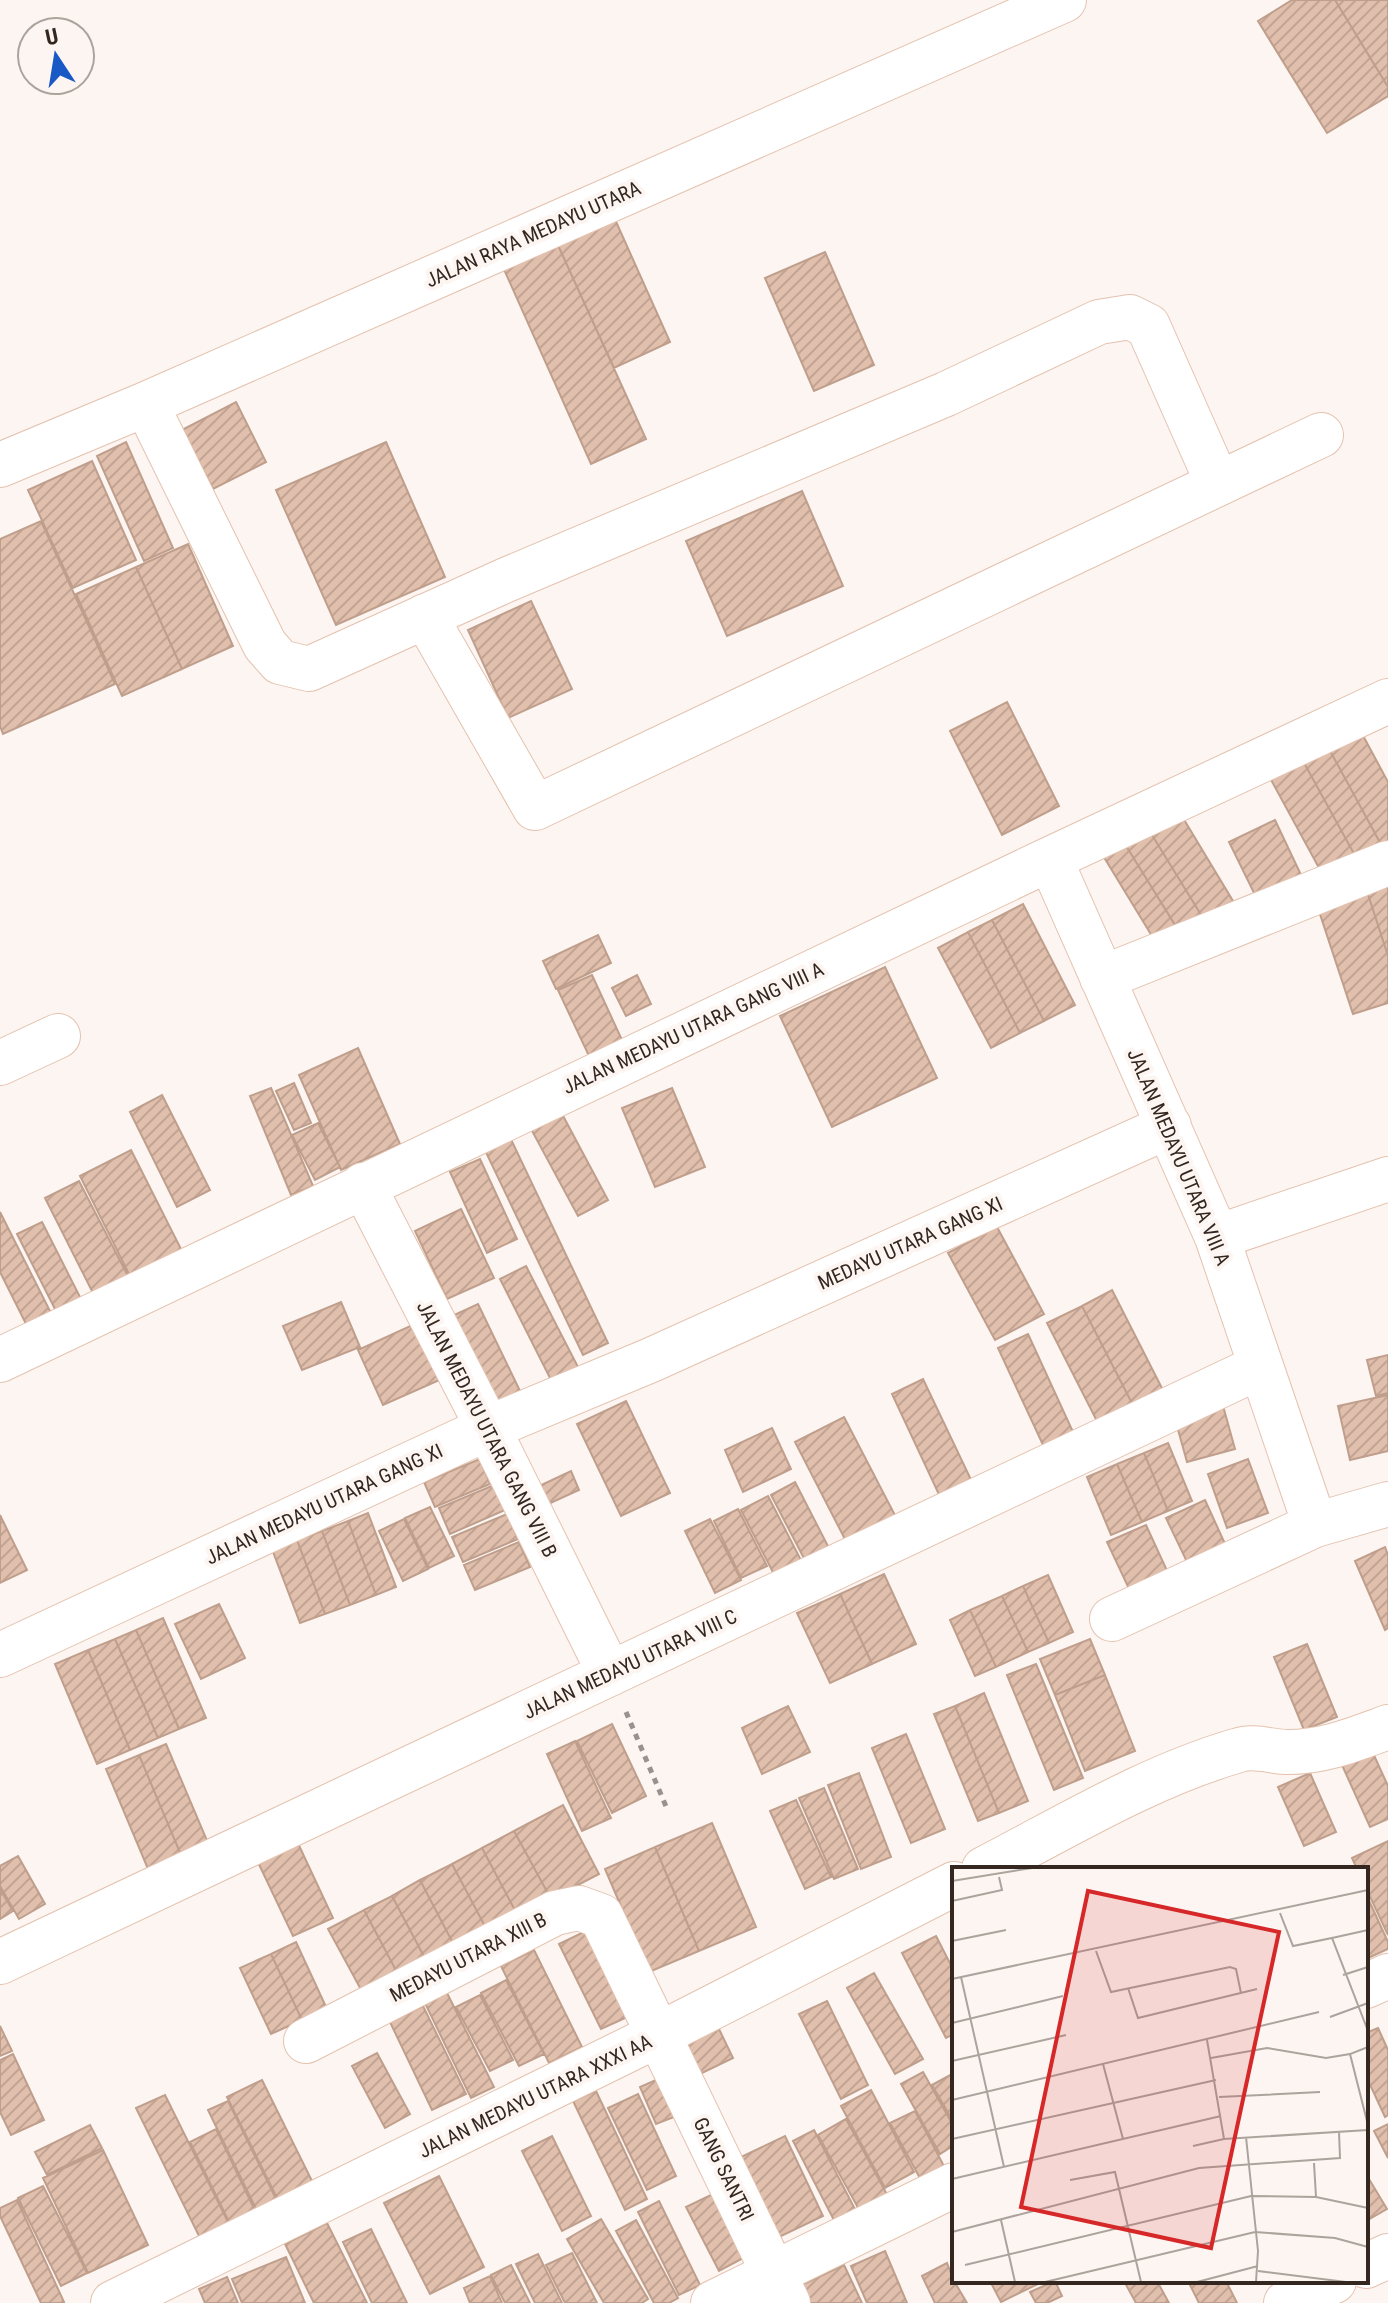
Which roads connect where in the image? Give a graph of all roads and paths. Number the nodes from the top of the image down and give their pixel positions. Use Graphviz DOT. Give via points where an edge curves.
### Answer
graph roads {
  1 [pos="1064,0"];
  2 [pos="146,404"];
  3 [pos="1321,435"];
  4 [pos="0,465"];
  5 [pos="1218,484"];
  6 [pos="425,616"];
  7 [pos="1388,701"];
  8 [pos="1050,859"];
  9 [pos="1388,863"];
  10 [pos="1102,978"];
  11 [pos="58,1036"];
  12 [pos="0,1063"];
  13 [pos="1169,1126"];
  14 [pos="1388,1179"];
  15 [pos="363,1185"];
  16 [pos="1217,1237"];
  17 [pos="0,1360"];
  18 [pos="651,1360"];
  19 [pos="1259,1367"];
  20 [pos="488,1428"];
  21 [pos="1388,1504"];
  22 [pos="1315,1525"];
  23 [pos="1112,1619"];
  24 [pos="0,1655"];
  25 [pos="610,1674"];
  26 [pos="1388,1727"];
  27 [pos="668,1811"];
  28 [pos="988,1867"];
  29 [pos="952,1885"];
  30 [pos="0,1962"];
  31 [pos="1388,1976"];
  32 [pos="1368,1985"];
  33 [pos="660,2034"];
  34 [pos="306,2041"];
  35 [pos="952,2186"];
  36 [pos="1388,2256"];
  37 [pos="1368,2265"];
  38 [pos="1330,2283"];
  39 [pos="781,2288"];
  40 [pos="113,2303"];
  41 [pos="713,2303"];
  42 [pos="1286,2303"];
  1 -- 2 [label="street, JALAN RAYA MEDAYU UTARA"];
  2 -- 4 [label="street, JALAN RAYA MEDAYU UTARA"];
  2 -- 6 [label="street" via="265,645 280,662 309,669"];
  3 -- 5 [label="street"];
  5 -- 6 [label="street" via="1148,326 1130,317 1099,322 931,400"];
  5 -- 6 [label="street" via="535,808"];
  7 -- 8 [label="street, JALAN MEDAYU UTARA GANG VIII A"];
  8 -- 10 [label="street, JALAN MEDAYU UTARA VIII A"];
  8 -- 15 [label="street, JALAN MEDAYU UTARA GANG VIII A"];
  9 -- 10 [label="street"];
  10 -- 13 [label="street, JALAN MEDAYU UTARA VIII A"];
  11 -- 12 [label="street"];
  13 -- 16 [label="street, JALAN MEDAYU UTARA VIII A"];
  13 -- 18 [label="street, MEDAYU UTARA GANG XI"];
  14 -- 16 [label="street"];
  15 -- 17 [label="street, JALAN MEDAYU UTARA GANG VIII A"];
  15 -- 20 [label="street, JALAN MEDAYU UTARA GANG VIII B"];
  16 -- 19 [label="street, JALAN MEDAYU UTARA VIII A"];
  18 -- 20 [label="street, JALAN MEDAYU UTARA GANG XI"];
  19 -- 22 [label="street, JALAN MEDAYU UTARA VIII A"];
  19 -- 25 [label="street, JALAN MEDAYU UTARA VIII C"];
  20 -- 24 [label="street, JALAN MEDAYU UTARA GANG XI"];
  20 -- 25 [label="street, JALAN MEDAYU UTARA GANG VIII B"];
  21 -- 22 [label="street"];
  22 -- 23 [label="street"];
  25 -- 27 [label="path"];
  25 -- 30 [label="street, JALAN MEDAYU UTARA VIII C"];
  26 -- 28 [label="street" via="1328,1748 1244,1748 1185,1767"];
  29 -- 33 [label="street, JALAN MEDAYU UTARA XXXI AA"];
  31 -- 32 [label="street"];
  33 -- 34 [label="street, MEDAYU UTARA XIII B" via="601,1916 579,1908 555,1913"];
  33 -- 39 [label="street, GANG SANTRI"];
  33 -- 40 [label="street, JALAN MEDAYU UTARA XXXI AA"];
  35 -- 39 [label="street"];
  36 -- 37 [label="street"];
  38 -- 42 [label="street"];
  39 -- 41 [label="street"];
}
